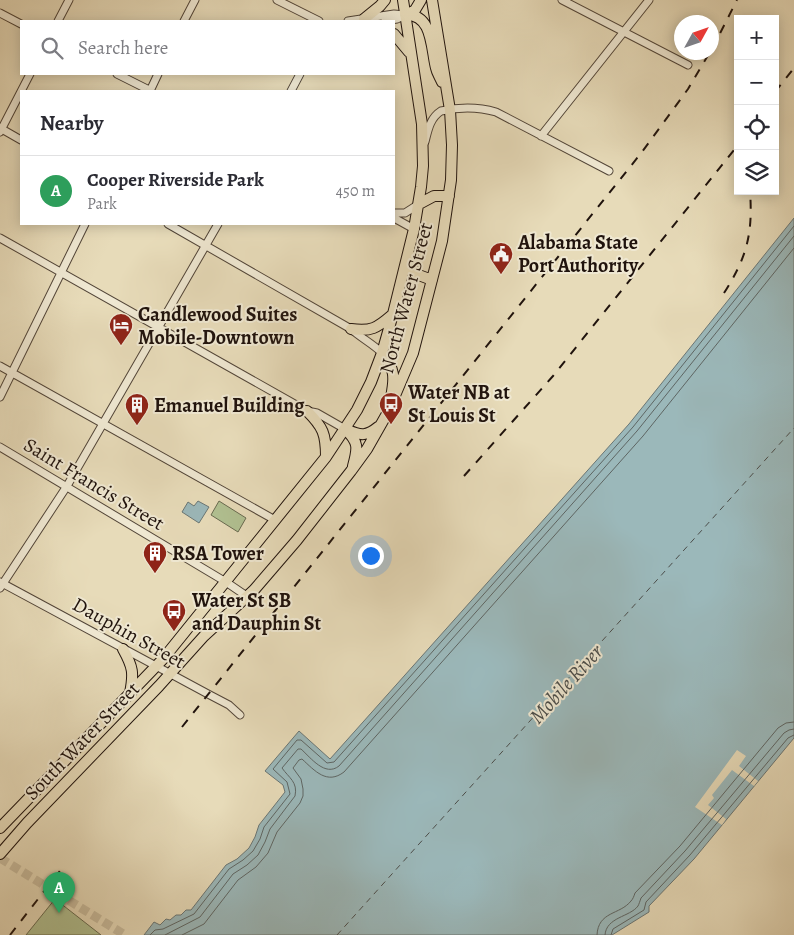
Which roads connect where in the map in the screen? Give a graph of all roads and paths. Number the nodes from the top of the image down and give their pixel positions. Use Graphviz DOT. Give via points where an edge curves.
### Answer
graph roads {
  1 [pos="69,0"];
  2 [pos="195,0"];
  3 [pos="277,0"];
  4 [pos="385,0"];
  5 [pos="403,0"];
  6 [pos="421,0"];
  7 [pos="432,0"];
  8 [pos="562,0"];
  9 [pos="650,0"];
  10 [pos="0,13"];
  11 [pos="405,15"];
  12 [pos="364,19"];
  13 [pos="59,20"];
  14 [pos="185,20"];
  15 [pos="317,20"];
  16 [pos="356,20"];
  17 [pos="391,20"];
  18 [pos="20,23"];
  19 [pos="624,32"];
  20 [pos="395,35"];
  21 [pos="412,56"];
  22 [pos="688,65"];
  23 [pos="29,75"];
  24 [pos="119,75"];
  25 [pos="158,75"];
  26 [pos="299,75"];
  27 [pos="22,90"];
  28 [pos="149,90"];
  29 [pos="151,90"];
  30 [pos="292,90"];
  31 [pos="20,93"];
  32 [pos="448,96"];
  33 [pos="450,110"];
  34 [pos="1,129"];
  35 [pos="540,136"];
  36 [pos="20,139"];
  37 [pos="423,147"];
  38 [pos="610,170"];
  39 [pos="449,196"];
  40 [pos="419,204"];
  41 [pos="395,214"];
  42 [pos="395,219"];
  43 [pos="84,225"];
  44 [pos="170,225"];
  45 [pos="217,225"];
  46 [pos="414,230"];
  47 [pos="0,238"];
  48 [pos="206,245"];
  49 [pos="61,272"];
  50 [pos="432,280"];
  51 [pos="393,314"];
  52 [pos="158,327"];
  53 [pos="351,329"];
  54 [pos="382,353"];
  55 [pos="0,366"];
  56 [pos="12,373"];
  57 [pos="0,397"];
  58 [pos="308,411"];
  59 [pos="388,412"];
  60 [pos="103,424"];
  61 [pos="382,424"];
  62 [pos="345,429"];
  63 [pos="0,446"];
  64 [pos="326,457"];
  65 [pos="351,471"];
  66 [pos="67,486"];
  67 [pos="275,520"];
  68 [pos="226,582"];
  69 [pos="1,584"];
  70 [pos="248,597"];
  71 [pos="123,649"];
  72 [pos="156,666"];
  73 [pos="170,674"];
  74 [pos="130,694"];
  75 [pos="240,715"];
  76 [pos="0,828"];
  77 [pos="0,854"];
  1 -- 13 [label="street"];
  2 -- 14 [label="street"];
  3 -- 15 [label="street"];
  4 -- 12 [label="highway"];
  5 -- 11 [label="highway, North Water Street"];
  6 -- 11 [label="highway" via="415,10"];
  7 -- 32 [label="highway, North Water Street"];
  8 -- 19 [label="street"];
  9 -- 19 [label="street"];
  10 -- 18 [label="street"];
  11 -- 12 [label="street"];
  11 -- 17 [label="street"];
  11 -- 21 [label="highway, North Water Street"];
  11 -- 32 [label="highway" via="416,16 428,28 436,70"];
  12 -- 16 [label="street"];
  19 -- 22 [label="street"];
  19 -- 35 [label="street"];
  20 -- 21 [label="highway"];
  21 -- 37 [label="highway, North Water Street"];
  23 -- 27 [label="street"];
  24 -- 28 [label="street"];
  25 -- 29 [label="street"];
  26 -- 30 [label="street"];
  31 -- 34 [label="street"];
  32 -- 33 [label="highway, North Water Street"];
  33 -- 35 [label="street" via="486,109"];
  33 -- 37 [label="street" via="441,111 433,118"];
  33 -- 39 [label="highway, North Water Street"];
  34 -- 36 [label="street"];
  35 -- 38 [label="street"];
  37 -- 40 [label="highway, North Water Street"];
  39 -- 40 [label="highway" via="434,196"];
  39 -- 50 [label="highway, North Water Street"];
  40 -- 41 [label="street" via="405,213"];
  40 -- 46 [label="highway, North Water Street"];
  42 -- 46 [label="street"];
  43 -- 49 [label="street"];
  44 -- 48 [label="street"];
  45 -- 48 [label="street"];
  46 -- 50 [label="highway" via="416,244 411,269"];
  46 -- 51 [label="highway, North Water Street"];
  47 -- 49 [label="street"];
  48 -- 52 [label="street"];
  48 -- 53 [label="street"];
  49 -- 52 [label="street"];
  49 -- 56 [label="street"];
  50 -- 59 [label="highway, North Water Street" via="414,352"];
  51 -- 53 [label="highway" via="370,330"];
  51 -- 54 [label="highway, North Water Street"];
  52 -- 58 [label="street"];
  52 -- 60 [label="street"];
  53 -- 54 [label="street"];
  54 -- 59 [label="highway" via="390,364 394,380"];
  54 -- 62 [label="highway, North Water Street"];
  55 -- 56 [label="street"];
  56 -- 57 [label="street"];
  56 -- 60 [label="street"];
  58 -- 62 [label="street"];
  58 -- 64 [label="highway" via="323,430"];
  59 -- 61 [label="highway, North Water Street"];
  60 -- 66 [label="street"];
  60 -- 67 [label="street"];
  61 -- 62 [label="highway" via="365,435"];
  61 -- 65 [label="highway, North Water Street"];
  62 -- 64 [label="highway, North Water Street"];
  62 -- 65 [label="highway" via="357,448"];
  63 -- 66 [label="street, Saint Francis Street"];
  64 -- 67 [label="highway, North Water Street"];
  65 -- 70 [label="highway, North Water Street"];
  66 -- 68 [label="street, Saint Francis Street"];
  66 -- 69 [label="street"];
  67 -- 68 [label="highway, North Water Street"];
  68 -- 70 [label="street, Saint Francis Street"];
  68 -- 72 [label="highway, North Water Street"];
  69 -- 71 [label="street, Dauphin Street"];
  70 -- 73 [label="highway, North Water Street" via="204,636"];
  71 -- 72 [label="street, Dauphin Street"];
  71 -- 74 [label="highway" via="132,667"];
  72 -- 73 [label="street, Dauphin Street"];
  72 -- 74 [label="highway, South Water Street"];
  73 -- 75 [label="street, Dauphin Street" via="229,705"];
  73 -- 77 [label="highway, South Water Street"];
  74 -- 76 [label="highway, South Water Street"];
}
